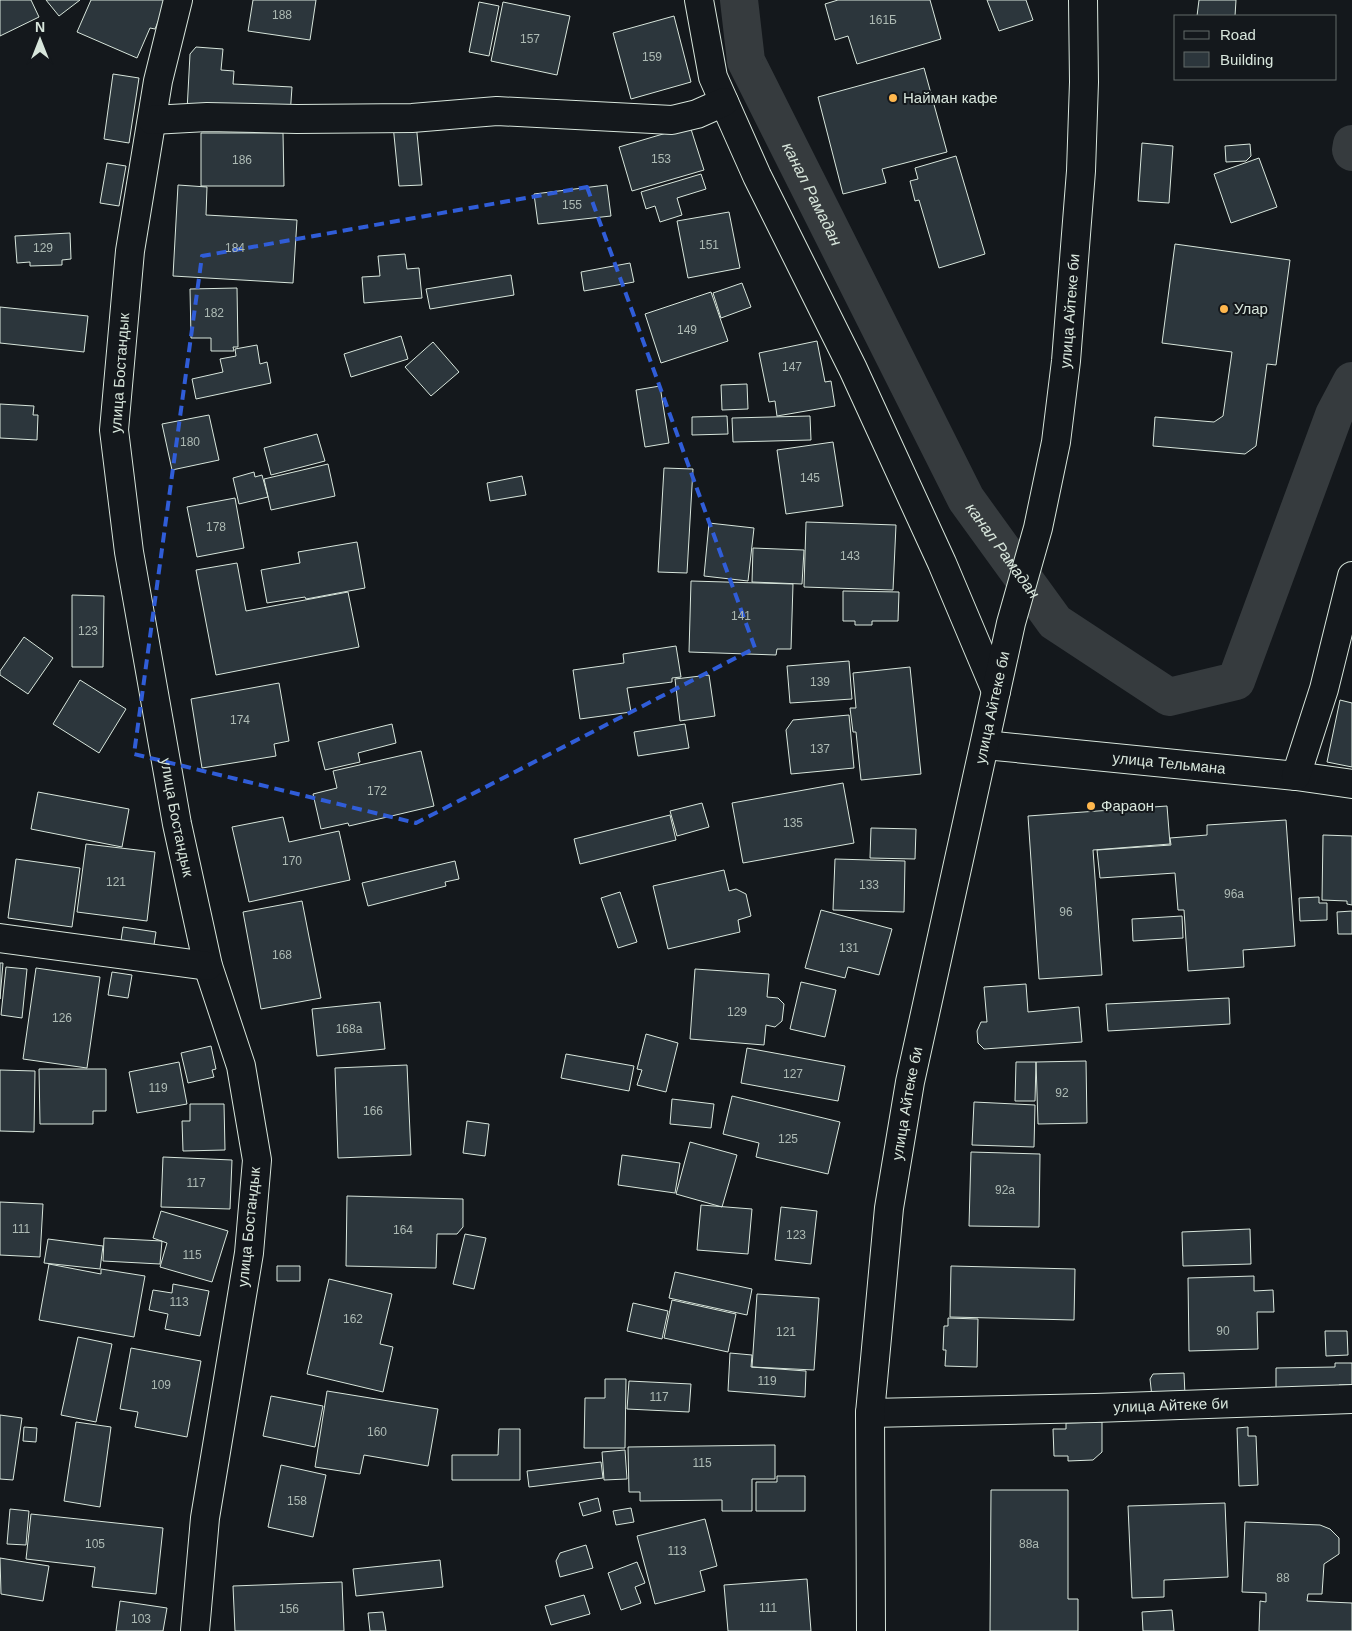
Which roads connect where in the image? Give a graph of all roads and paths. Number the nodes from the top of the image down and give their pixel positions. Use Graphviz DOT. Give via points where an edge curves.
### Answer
graph roads {
  1 [pos="178,0"];
  2 [pos="699,0"];
  3 [pos="1082,0"];
  4 [pos="724,102"];
  5 [pos="152,120"];
  6 [pos="1352,576"];
  7 [pos="996,691"];
  8 [pos="985,745"];
  9 [pos="1296,776"];
  10 [pos="1352,784"];
  11 [pos="0,938"];
  12 [pos="208,966"];
  13 [pos="1352,1399"];
  14 [pos="870,1413"];
  15 [pos="195,1631"];
  16 [pos="871,1631"];
  1 -- 5 [label="street, улица Бостандык"];
  2 -- 4 [label="street" via="713,77"];
  3 -- 7 [label="street, улица Айтеке би" via="1084,82 1081,162 1066,361 1056,442 1038,528"];
  4 -- 5 [label="street" via="697,114 672,120 497,111 412,118 207,117"];
  4 -- 7 [label="street" via="853,369 942,563"];
  5 -- 12 [label="street, улица Бостандык" via="130,251 114,430 130,552 177,824"];
  6 -- 9 [label="street" via="1324,689"];
  7 -- 8 [label="street, улица Айтеке би"];
  8 -- 9 [label="street, улица Тельмана"];
  8 -- 14 [label="street, улица Айтеке би" via="910,1082 889,1208"];
  9 -- 10 [label="street, улица Тельмана"];
  11 -- 12 [label="street"];
  12 -- 15 [label="street, улица Бостандык" via="241,1066 257,1160 249,1253 205,1518"];
  13 -- 14 [label="street, улица Айтеке би"];
  14 -- 16 [label="street, улица Айтеке би"];
}
